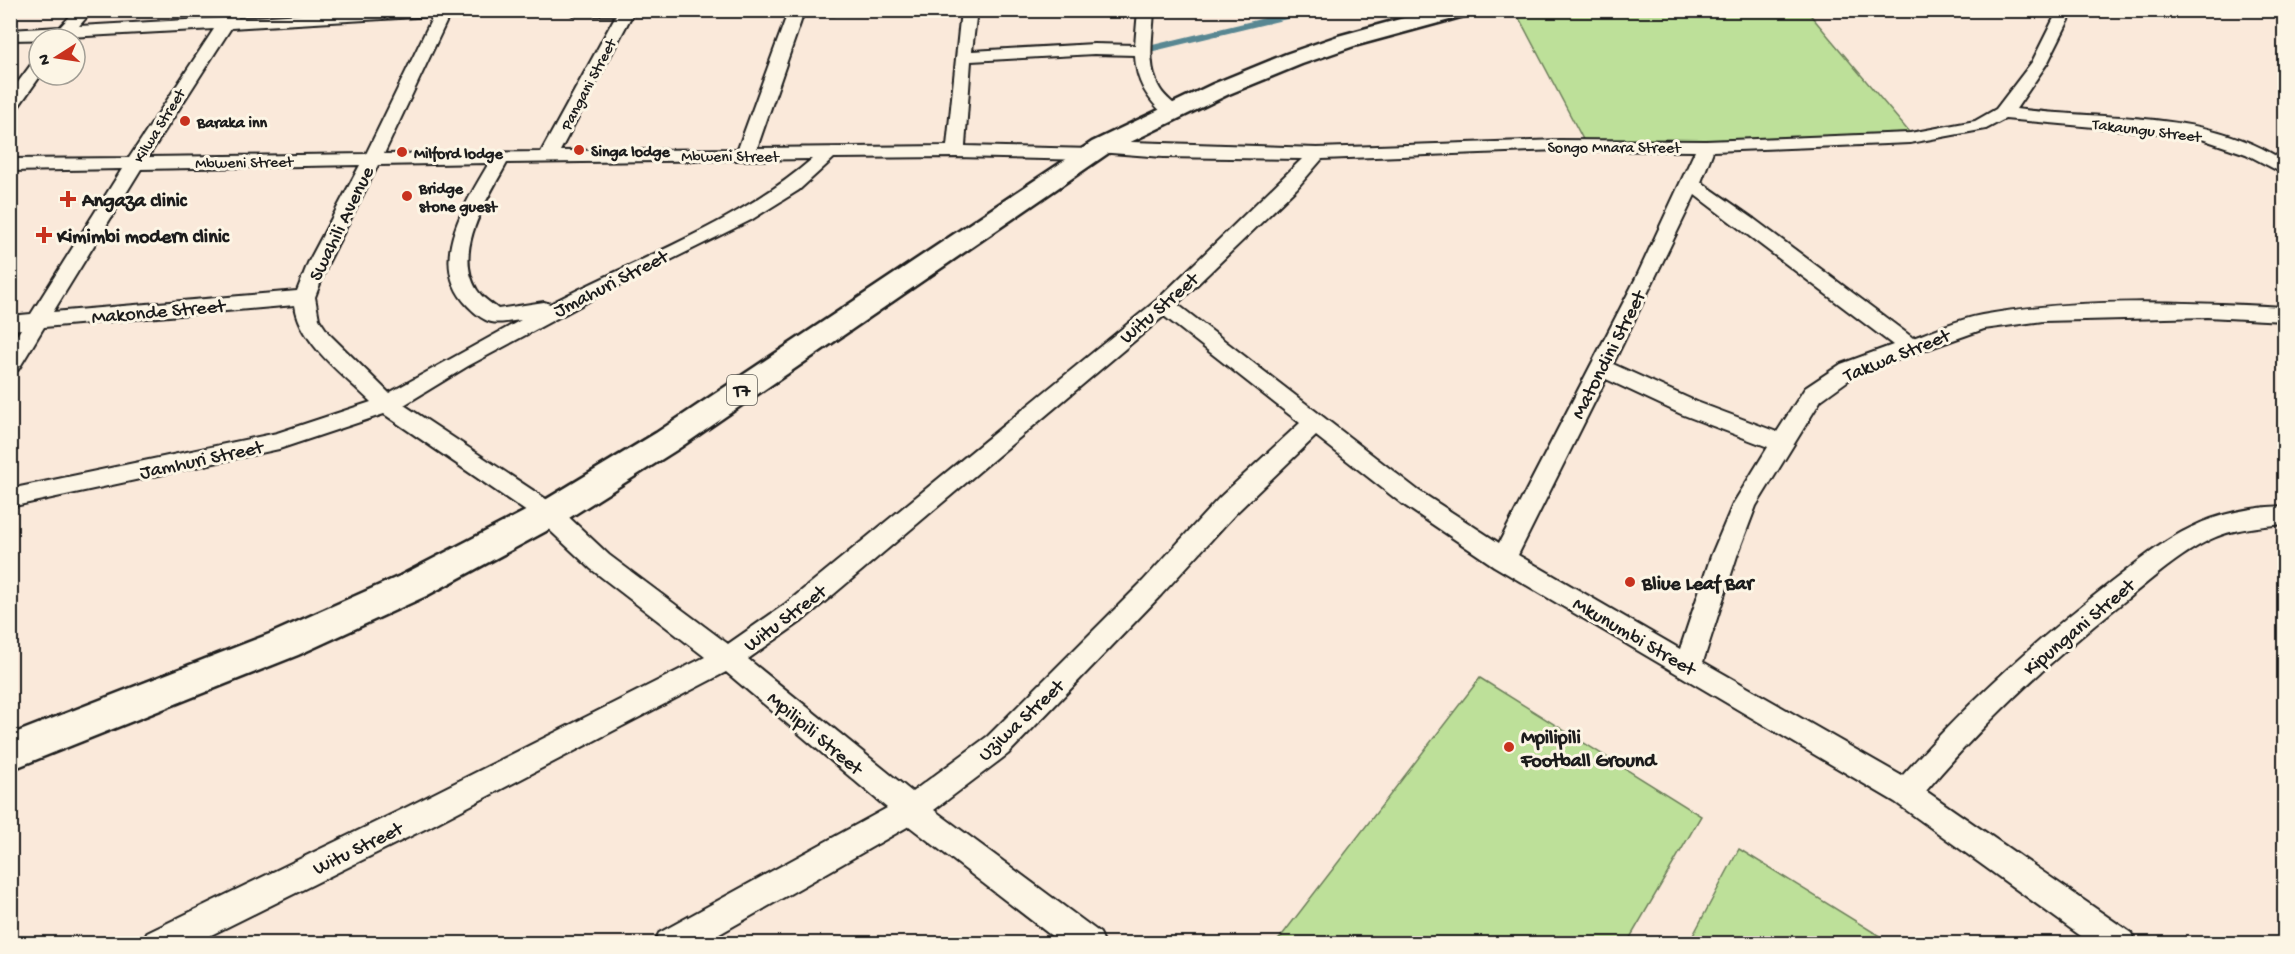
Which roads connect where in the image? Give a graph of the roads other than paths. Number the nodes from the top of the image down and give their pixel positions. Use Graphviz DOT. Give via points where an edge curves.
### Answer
graph roads {
  1 [pos="85,10"];
  2 [pos="535,10"];
  3 [pos="573,10"];
  4 [pos="834,10"];
  5 [pos="969,10"];
  6 [pos="1146,10"];
  7 [pos="1460,10"];
  8 [pos="2066,10"];
  9 [pos="444,11"];
  10 [pos="627,11"];
  11 [pos="797,11"];
  12 [pos="230,17"];
  13 [pos="69,27"];
  14 [pos="87,33"];
  15 [pos="10,35"];
  16 [pos="27,35"];
  17 [pos="1144,50"];
  18 [pos="964,56"];
  19 [pos="27,83"];
  20 [pos="10,106"];
  21 [pos="1173,113"];
  22 [pos="2002,113"];
  23 [pos="1706,147"];
  24 [pos="955,151"];
  25 [pos="1095,151"];
  26 [pos="828,154"];
  27 [pos="1317,154"];
  28 [pos="744,156"];
  29 [pos="501,158"];
  30 [pos="547,158"];
  31 [pos="371,159"];
  32 [pos="134,163"];
  33 [pos="10,165"];
  34 [pos="2284,169"];
  35 [pos="1691,184"];
  36 [pos="305,297"];
  37 [pos="1164,305"];
  38 [pos="565,306"];
  39 [pos="2284,314"];
  40 [pos="37,321"];
  41 [pos="10,323"];
  42 [pos="1910,347"];
  43 [pos="10,365"];
  44 [pos="1600,367"];
  45 [pos="387,405"];
  46 [pos="1315,423"];
  47 [pos="1782,443"];
  48 [pos="10,498"];
  49 [pos="549,514"];
  50 [pos="2284,515"];
  51 [pos="1503,559"];
  52 [pos="728,658"];
  53 [pos="1688,667"];
  54 [pos="10,753"];
  55 [pos="1905,793"];
  56 [pos="911,810"];
  57 [pos="158,944"];
  58 [pos="670,944"];
  59 [pos="1089,944"];
  60 [pos="2120,944"];
  1 -- 13 [label="street"];
  2 -- 9 [label="street"];
  3 -- 10 [label="street"];
  4 -- 11 [label="street"];
  5 -- 18 [label="street"];
  6 -- 17 [label="street"];
  7 -- 21 [label="highway, T7" via="1294,59 1221,88"];
  8 -- 22 [label="street, Songo Mnara Street" via="2040,62"];
  9 -- 12 [label="street"];
  9 -- 31 [label="street, Swahili Avenue"];
  10 -- 11 [label="street"];
  10 -- 30 [label="street, Pangani Street"];
  11 -- 28 [label="street"];
  12 -- 14 [label="street"];
  12 -- 32 [label="street, Kilwa Street"];
  15 -- 16 [label="street"];
  17 -- 18 [label="street"];
  17 -- 21 [label="street" via="1144,72 1150,92"];
  18 -- 24 [label="street" via="962,110"];
  19 -- 20 [label="street"];
  21 -- 25 [label="highway, T7"];
  22 -- 23 [label="street, Songo Mnara Street" via="1980,125 1910,138"];
  22 -- 34 [label="street, Takaungu Street" via="2204,135 2252,150"];
  23 -- 27 [label="street, Songo Mnara Street" via="1559,146"];
  23 -- 35 [label="street, Matondini Street"];
  24 -- 25 [label="street, Mbweni Street"];
  24 -- 26 [label="street, Mbweni Street"];
  25 -- 27 [label="street, Songo Mnara Street"];
  25 -- 49 [label="highway, T7" via="658,447"];
  26 -- 28 [label="street, Mbweni Street"];
  26 -- 38 [label="street, Jmahuri Street" via="817,167 769,202"];
  27 -- 37 [label="street, Witu Street"];
  28 -- 30 [label="street, Mbweni Street" via="626,154"];
  29 -- 30 [label="street, Mbweni Street"];
  29 -- 31 [label="street, Mbweni Street"];
  29 -- 38 [label="street" via="466,225 459,248 464,283 493,317"];
  31 -- 32 [label="street, Mbweni Street"];
  31 -- 36 [label="street, Swahili Avenue" via="318,262"];
  32 -- 33 [label="street, Mbweni Street"];
  32 -- 40 [label="street, Kilwa Street"];
  35 -- 42 [label="street" via="1743,218"];
  35 -- 44 [label="street, Matondini Street"];
  36 -- 40 [label="street, Makonde Street"];
  36 -- 45 [label="street, Swahili Avenue" via="308,320 321,339"];
  37 -- 46 [label="street, Mkunumbi Street"];
  37 -- 52 [label="street, Witu Street" via="802,606"];
  38 -- 45 [label="street, Jmahuri Street"];
  39 -- 42 [label="street, Takwa Street" via="2208,310 2043,314 1981,322"];
  40 -- 41 [label="street, Makonde Street"];
  40 -- 43 [label="street, Kilwa Street"];
  42 -- 47 [label="street, Takwa Street" via="1849,369 1813,394"];
  44 -- 47 [label="street" via="1689,408"];
  44 -- 51 [label="street, Matondini Street"];
  45 -- 48 [label="street, Jamhuri Street" via="279,441"];
  45 -- 49 [label="street, Swahili Avenue"];
  46 -- 51 [label="street, Mkunumbi Street" via="1410,496"];
  46 -- 56 [label="street, Uziwa Street" via="1228,505 998,745"];
  47 -- 53 [label="street, Takwa Street" via="1745,504"];
  49 -- 52 [label="street, Mpilipili Street" via="600,562"];
  49 -- 54 [label="highway, T7" via="413,586 285,644"];
  50 -- 55 [label="street, Kipungani Street" via="2243,519 2201,533 2161,558 2084,618 2002,690"];
  51 -- 53 [label="street, Mkunumbi Street"];
  52 -- 56 [label="street, Mpilipili Street"];
  52 -- 57 [label="street, Witu Street" via="418,817"];
  53 -- 55 [label="street, Mkunumbi Street"];
  55 -- 60 [label="street, Mkunumbi Street"];
  56 -- 58 [label="street, Uziwa Street"];
  56 -- 59 [label="street, Mpilipili Street"];
}
